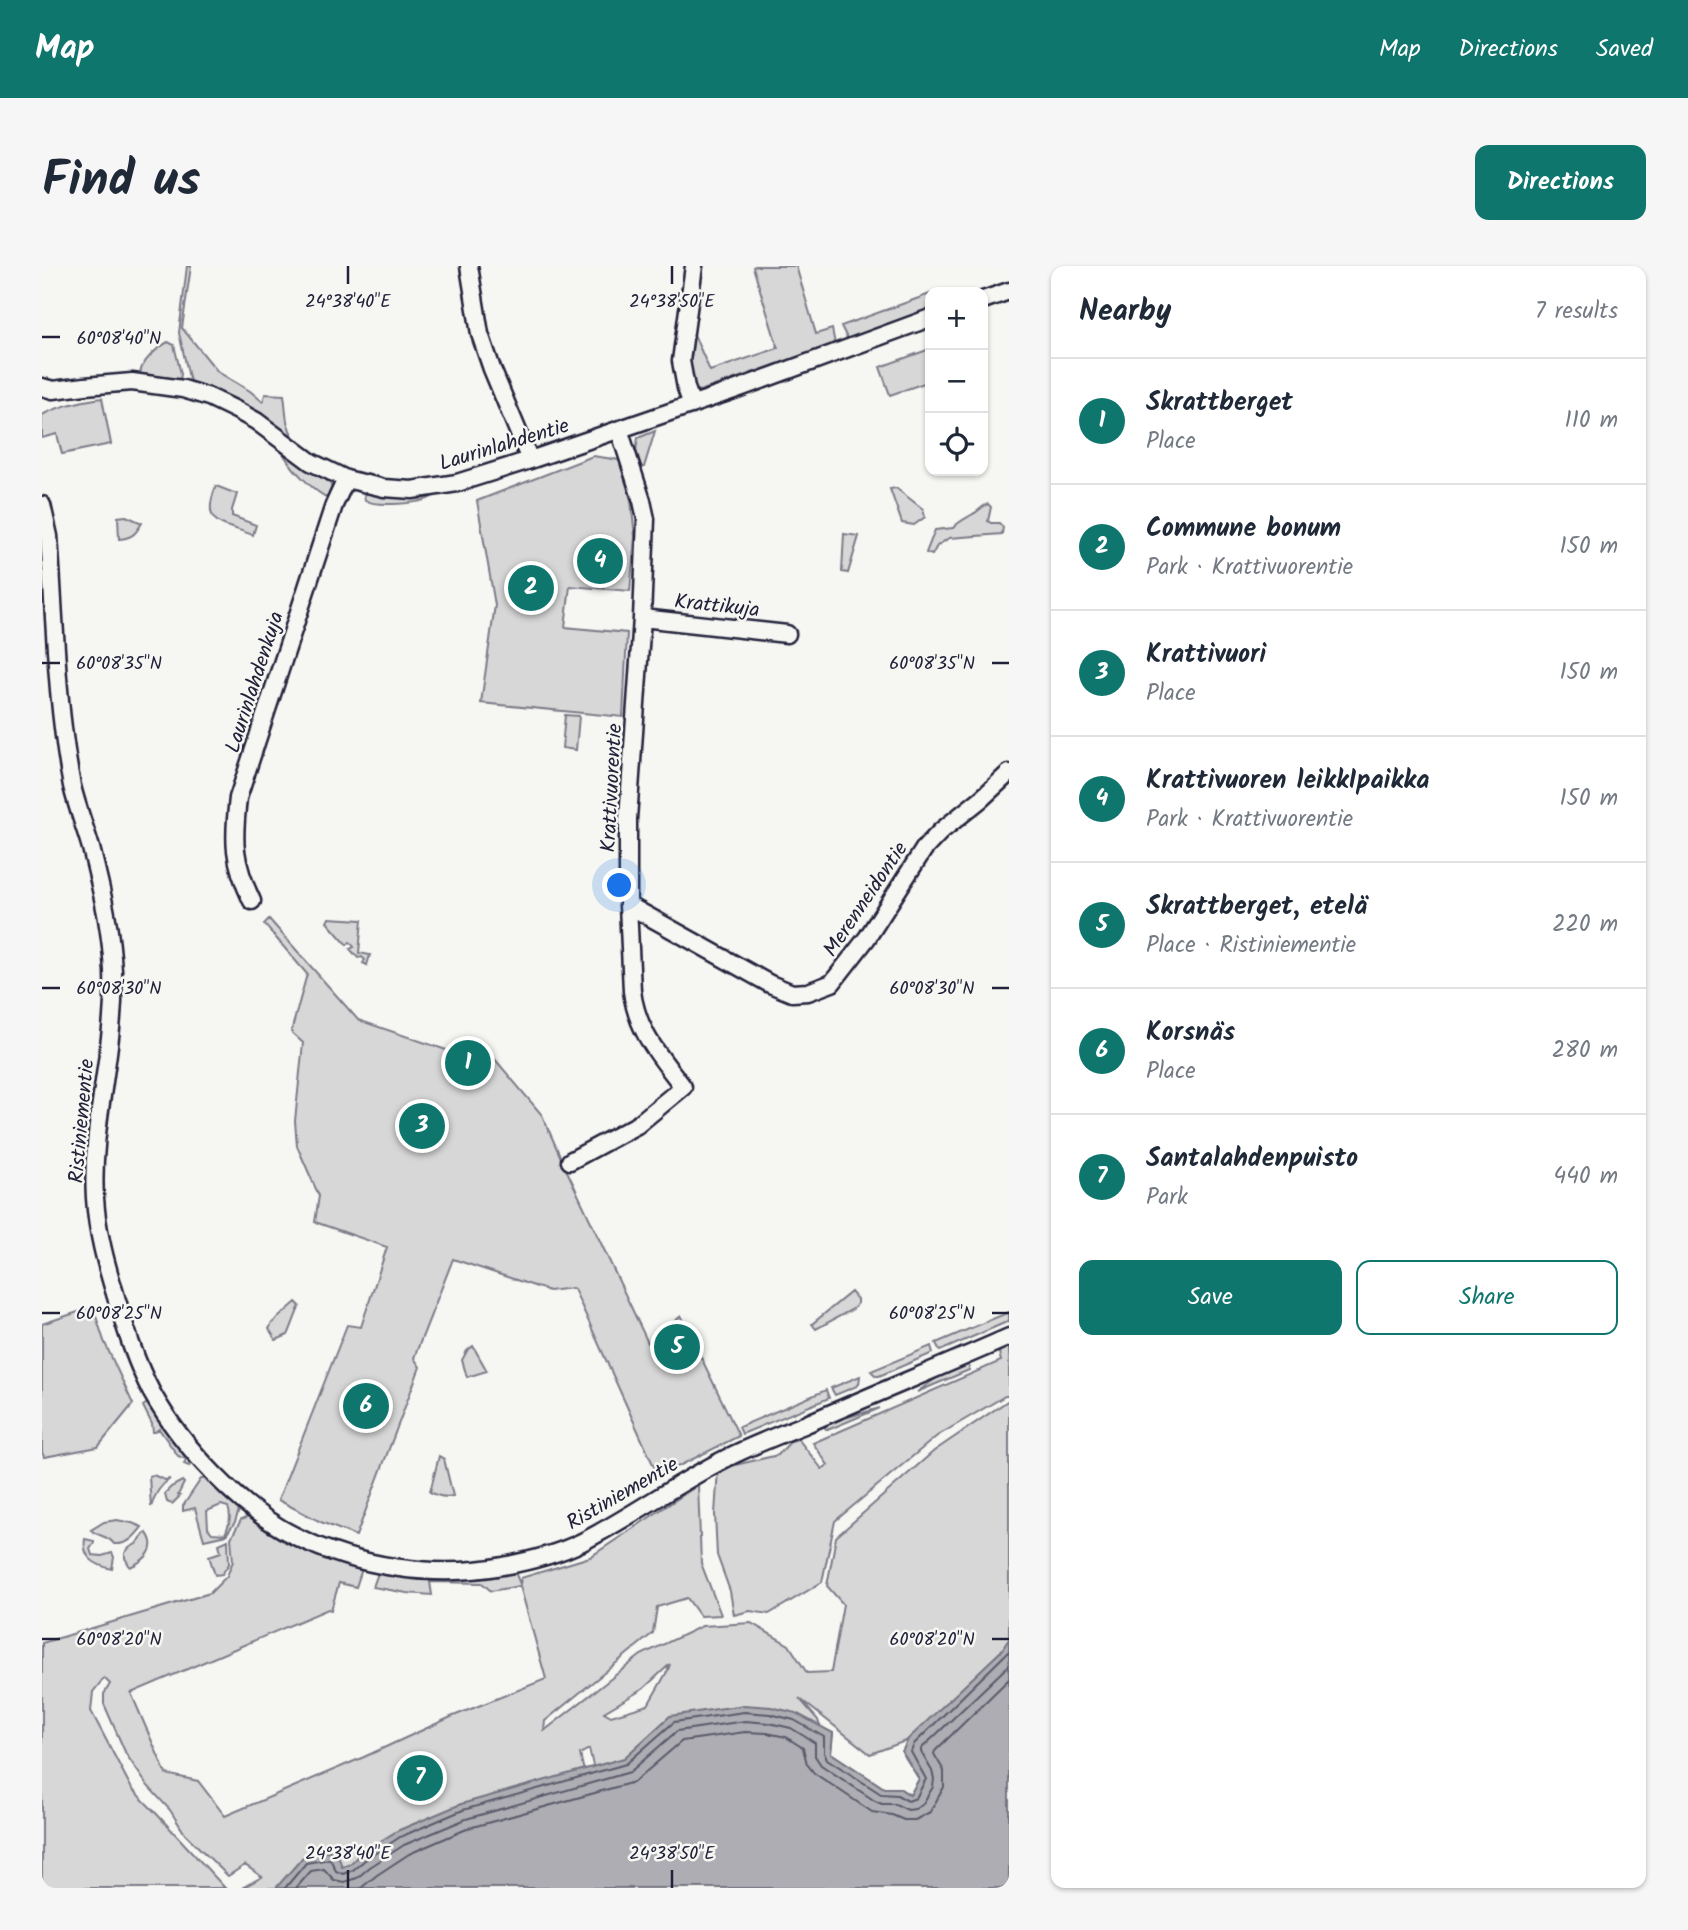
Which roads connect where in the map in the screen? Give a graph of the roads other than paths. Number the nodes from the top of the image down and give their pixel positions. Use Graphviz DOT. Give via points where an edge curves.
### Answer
graph roads {
  1 [pos="469,266"];
  2 [pos="694,266"];
  3 [pos="1009,291"];
  4 [pos="988,298"];
  5 [pos="925,320"];
  6 [pos="46,393"];
  7 [pos="692,404"];
  8 [pos="619,429"];
  9 [pos="530,460"];
  10 [pos="346,479"];
  11 [pos="42,505"];
  12 [pos="642,618"];
  13 [pos="787,634"];
  14 [pos="1009,773"];
  15 [pos="252,901"];
  16 [pos="628,905"];
  17 [pos="570,1161"];
  18 [pos="1009,1338"];
  1 -- 9 [label="street" via="492,369"];
  2 -- 7 [label="street" via="681,361"];
  3 -- 4 [label="street"];
  5 -- 7 [label="street, Laurinlahdentie"];
  6 -- 10 [label="street, Laurinlahdentie" via="132,382 183,389 256,421 311,462"];
  7 -- 8 [label="street, Laurinlahdentie"];
  8 -- 9 [label="street, Laurinlahdentie"];
  8 -- 12 [label="street, Krattivuorentie" via="646,519"];
  9 -- 10 [label="street, Laurinlahdentie" via="433,488 384,488"];
  10 -- 15 [label="street, Laurinlahdenkuja" via="240,792 236,852"];
  11 -- 18 [label="street, Ristiniementie" via="49,536 63,734 109,923 113,965 113,1005 95,1152 95,1198 103,1256 129,1340 151,1391 177,1432 225,1484 261,1515 323,1548 407,1569 496,1567 579,1543 734,1454"];
  12 -- 13 [label="street, Krattikuja"];
  12 -- 16 [label="street, Krattivuorentie" via="628,819"];
  14 -- 16 [label="street, Merenneidontie" via="924,849 832,983 808,992 792,993 770,984"];
  16 -- 17 [label="street, Krattivuorentie" via="632,992 640,1024 653,1050 683,1087 636,1125"];
}
